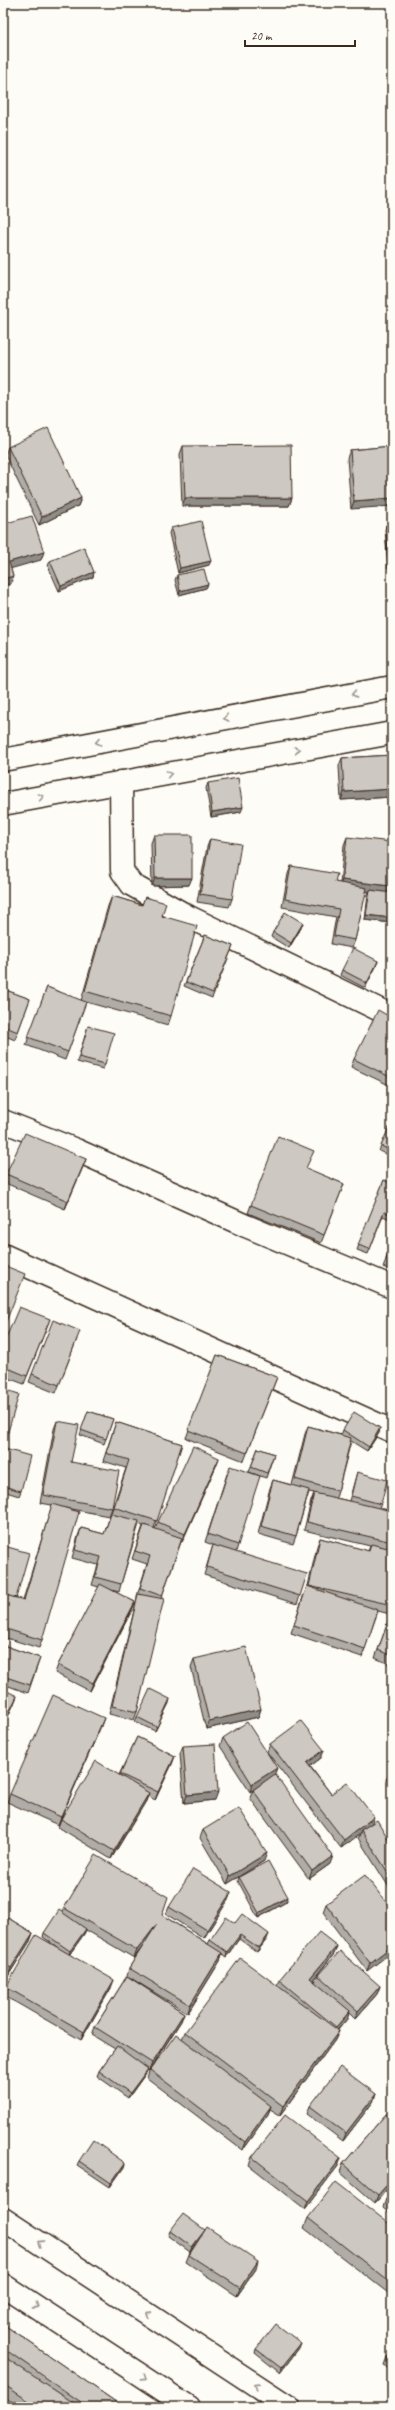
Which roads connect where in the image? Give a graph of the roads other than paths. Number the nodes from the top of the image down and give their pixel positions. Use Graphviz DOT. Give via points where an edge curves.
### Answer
graph roads {
  1 [pos="392,687"];
  2 [pos="392,733"];
  3 [pos="3,760"];
  4 [pos="121,782"];
  5 [pos="3,804"];
  6 [pos="392,1016"];
  7 [pos="3,1121"];
  8 [pos="3,1255"];
  9 [pos="392,1286"];
  10 [pos="392,1431"];
  11 [pos="3,2219"];
  12 [pos="3,2285"];
  13 [pos="189,2407"];
  14 [pos="289,2407"];
  1 -- 3 [label="street, one-way"];
  4 -- 2 [label="street, one-way"];
  5 -- 4 [label="street, one-way"];
  4 -- 6 [label="street" via="122,871 132,885 189,916"];
  7 -- 9 [label="street"];
  8 -- 10 [label="street"];
  14 -- 11 [label="street, one-way"];
  12 -- 13 [label="street, one-way"];
}
